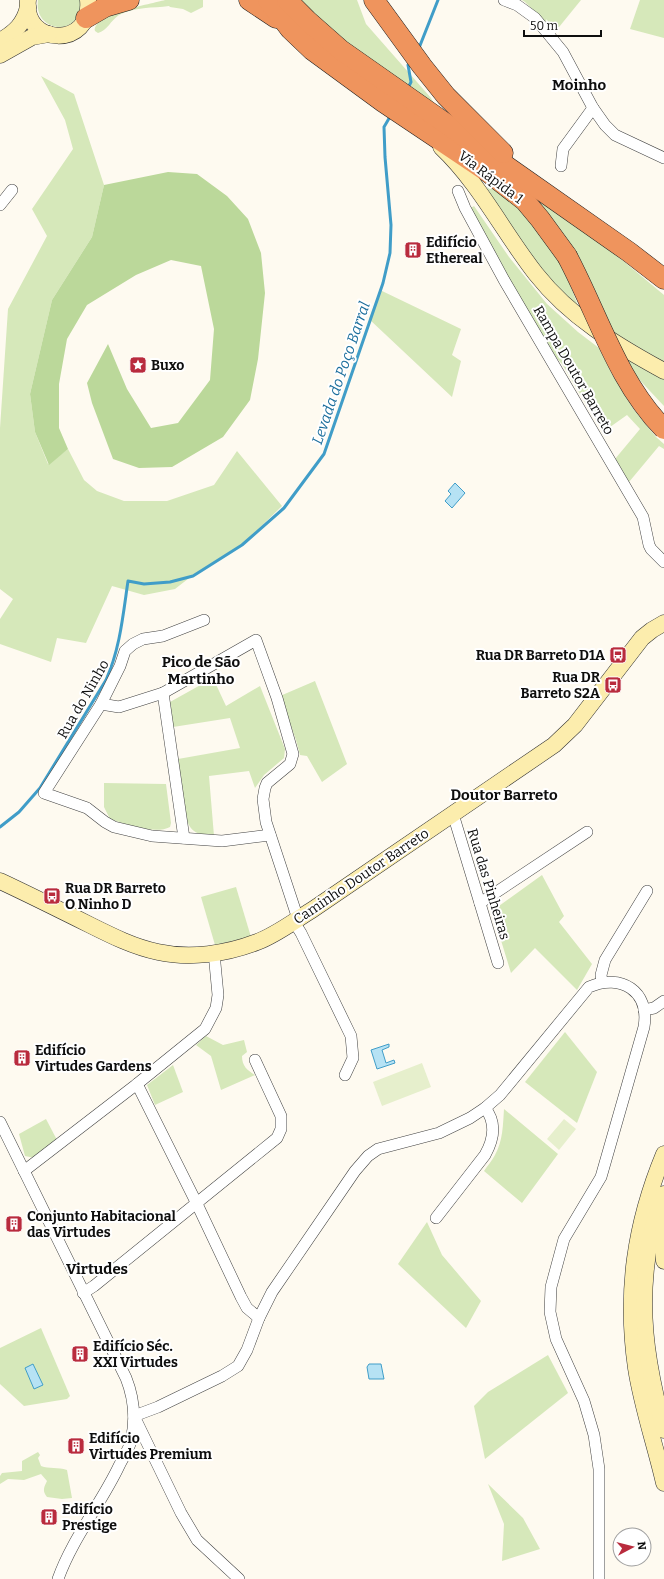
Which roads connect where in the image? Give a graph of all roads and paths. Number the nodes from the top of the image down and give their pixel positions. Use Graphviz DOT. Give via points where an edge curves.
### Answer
graph roads {
  1 [pos="129,0"];
  2 [pos="249,0"];
  3 [pos="268,0"];
  4 [pos="287,0"];
  5 [pos="359,0"];
  6 [pos="374,0"];
  7 [pos="504,0"];
  8 [pos="28,4"];
  9 [pos="87,9"];
  10 [pos="290,29"];
  11 [pos="396,31"];
  12 [pos="48,34"];
  13 [pos="0,41"];
  14 [pos="0,55"];
  15 [pos="593,108"];
  16 [pos="418,126"];
  17 [pos="664,158"];
  18 [pos="561,166"];
  19 [pos="538,189"];
  20 [pos="12,190"];
  21 [pos="458,191"];
  22 [pos="0,205"];
  23 [pos="629,252"];
  24 [pos="664,270"];
  25 [pos="664,280"];
  26 [pos="664,371"];
  27 [pos="664,429"];
  28 [pos="664,562"];
  29 [pos="204,620"];
  30 [pos="664,623"];
  31 [pos="163,693"];
  32 [pos="100,704"];
  33 [pos="453,814"];
  34 [pos="587,832"];
  35 [pos="270,835"];
  36 [pos="184,838"];
  37 [pos="0,881"];
  38 [pos="647,891"];
  39 [pos="480,904"];
  40 [pos="296,920"];
  41 [pos="214,953"];
  42 [pos="498,963"];
  43 [pos="602,982"];
  44 [pos="664,1001"];
  45 [pos="644,1010"];
  46 [pos="255,1060"];
  47 [pos="345,1074"];
  48 [pos="138,1084"];
  49 [pos="485,1108"];
  50 [pos="0,1122"];
  51 [pos="664,1154"];
  52 [pos="24,1171"];
  53 [pos="664,1194"];
  54 [pos="197,1204"];
  55 [pos="436,1218"];
  56 [pos="664,1223"];
  57 [pos="664,1261"];
  58 [pos="83,1292"];
  59 [pos="259,1318"];
  60 [pos="134,1416"];
  61 [pos="664,1430"];
  62 [pos="664,1483"];
  63 [pos="58,1579"];
  64 [pos="238,1579"];
  65 [pos="599,1579"];
  1 -- 9 [label="highway"];
  2 -- 10 [label="highway"];
  3 -- 10 [label="highway, Via Rápida 1"];
  4 -- 19 [label="highway, Via Rápida 1" via="341,50"];
  5 -- 11 [label="highway"];
  6 -- 11 [label="highway"];
  7 -- 15 [label="street" via="517,5 535,18 563,52"];
  8 -- 12 [label="main road" via="34,24"];
  8 -- 13 [label="main road" via="20,27"];
  9 -- 12 [label="main road" via="81,26 71,33 56,36"];
  10 -- 16 [label="highway, Via Rápida 1" via="312,50"];
  11 -- 19 [label="highway" via="446,96"];
  12 -- 14 [label="main road" via="32,37"];
  15 -- 17 [label="street" via="615,135"];
  15 -- 18 [label="street" via="562,149"];
  16 -- 26 [label="main road" via="462,169 537,275 562,303 580,319 631,353"];
  16 -- 27 [label="highway, Via Rápida 1, bridge" via="489,173 525,201 540,219 567,256 621,369 645,406"];
  19 -- 23 [label="highway, Via Rápida 1"];
  20 -- 22 [label="street"];
  21 -- 28 [label="street, Rampa Doutor Barreto" via="504,280 643,517 651,549"];
  23 -- 24 [label="main road"];
  23 -- 25 [label="highway, Via Rápida 1"];
  29 -- 32 [label="street, Rua do Ninho" via="163,636 143,639 133,644 126,651"];
  30 -- 33 [label="main road, Caminho Doutor Barreto" via="638,643 564,736"];
  31 -- 32 [label="street" via="119,707"];
  31 -- 35 [label="street" via="256,640 294,754 290,764 267,783 263,793"];
  31 -- 36 [label="street"];
  32 -- 36 [label="street, Rua do Ninho" via="44,792 87,808 114,827 152,836"];
  33 -- 39 [label="street, Rua das Pinheiras"];
  33 -- 40 [label="main road, Caminho Doutor Barreto"];
  34 -- 39 [label="street"];
  35 -- 36 [label="street" via="230,841"];
  35 -- 40 [label="street"];
  37 -- 41 [label="main road, Caminho Doutor Barreto" via="134,945 176,955"];
  38 -- 43 [label="street" via="605,960"];
  39 -- 42 [label="street, Rua das Pinheiras"];
  40 -- 41 [label="main road, Caminho Doutor Barreto" via="258,942"];
  40 -- 47 [label="street" via="351,1036 353,1058"];
  41 -- 48 [label="street" via="218,995 216,1008 205,1029"];
  43 -- 45 [label="street" via="622,983 628,986 636,993"];
  43 -- 49 [label="street" via="589,987 500,1095"];
  44 -- 45 [label="street" via="654,1008"];
  45 -- 65 [label="street" via="644,1027 605,1166 564,1239 551,1287 550,1312 556,1339 584,1401 594,1435 599,1469"];
  46 -- 54 [label="street" via="282,1116 277,1138"];
  48 -- 52 [label="street"];
  48 -- 54 [label="street"];
  49 -- 55 [label="street" via="492,1121 491,1145 486,1155"];
  49 -- 59 [label="street" via="439,1133 380,1148 368,1156 355,1170 272,1292"];
  50 -- 52 [label="street"];
  51 -- 62 [label="main road" via="640,1224 635,1248 631,1306 636,1369"];
  52 -- 58 [label="street"];
  53 -- 61 [label="main road" via="647,1259 644,1299 646,1348"];
  54 -- 58 [label="street"];
  54 -- 59 [label="street" via="247,1308"];
  56 -- 57 [label="main road"];
  58 -- 60 [label="street" via="126,1378 131,1391"];
  59 -- 60 [label="street" via="242,1362 234,1370"];
  60 -- 63 [label="street" via="130,1444 69,1553"];
  60 -- 64 [label="street" via="181,1513 197,1540"];
}
